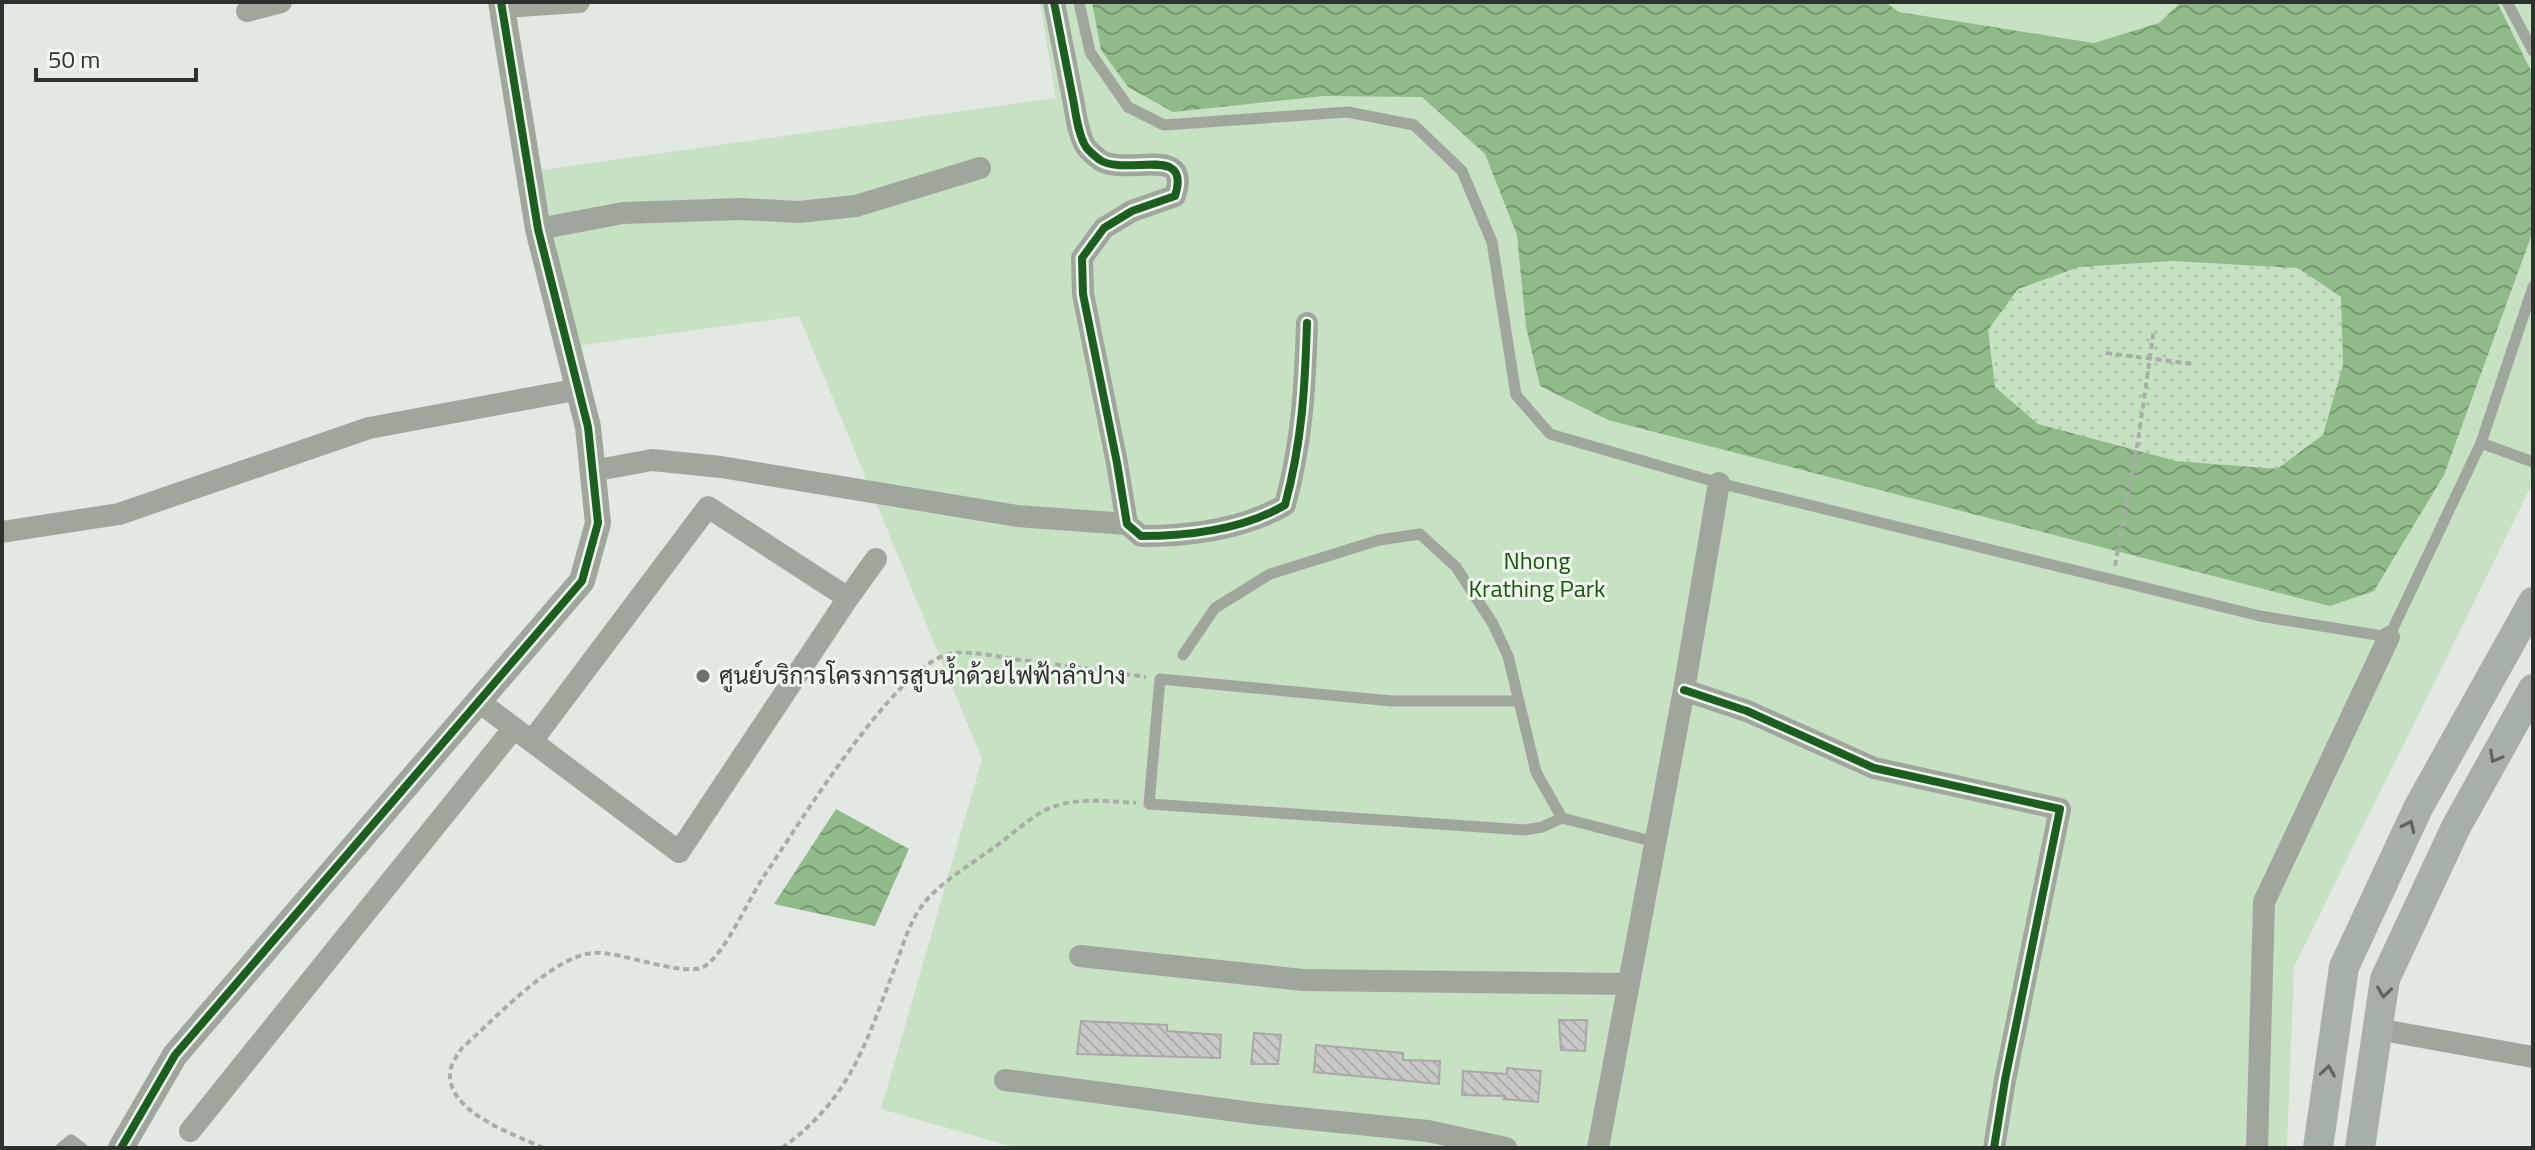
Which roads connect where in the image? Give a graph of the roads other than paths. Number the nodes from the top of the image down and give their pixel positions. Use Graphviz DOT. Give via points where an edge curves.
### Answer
graph roads {
  1 [pos="281,2"];
  2 [pos="579,2"];
  3 [pos="1054,2"];
  4 [pos="1079,2"];
  5 [pos="2507,2"];
  6 [pos="501,4"];
  7 [pos="247,11"];
  8 [pos="2533,51"];
  9 [pos="980,168"];
  10 [pos="538,229"];
  11 [pos="2533,287"];
  12 [pos="1307,323"];
  13 [pos="580,389"];
  14 [pos="2481,443"];
  15 [pos="2533,462"];
  16 [pos="592,471"];
  17 [pos="1719,483"];
  18 [pos="1127,524"];
  19 [pos="2,532"];
  20 [pos="876,559"];
  21 [pos="848,598"];
  22 [pos="2533,602"];
  23 [pos="2389,637"];
  24 [pos="1183,655"];
  25 [pos="1684,690"];
  26 [pos="478,701"];
  27 [pos="1519,701"];
  28 [pos="2530,702"];
  29 [pos="523,735"];
  30 [pos="1562,818"];
  31 [pos="1655,842"];
  32 [pos="1080,956"];
  33 [pos="1629,984"];
  34 [pos="2377,1029"];
  35 [pos="2533,1057"];
  36 [pos="1005,1080"];
  37 [pos="190,1131"];
  38 [pos="61,1148"];
  39 [pos="82,1148"];
  40 [pos="121,1148"];
  41 [pos="1506,1148"];
  42 [pos="1598,1148"];
  43 [pos="1994,1148"];
  44 [pos="2257,1148"];
  45 [pos="2318,1148"];
  46 [pos="2360,1148"];
  1 -- 7 [label="street"];
  2 -- 6 [label="street"];
  3 -- 18 [label="street" via="1085,146 1100,160 1121,167 1164,163 1174,169 1178,185 1175,196 1104,228 1082,258 1083,294"];
  4 -- 17 [label="lane" via="1090,52 1105,74 1128,107 1164,125 1348,112 1414,125 1462,171 1492,242 1516,395 1550,434"];
  5 -- 8 [label="lane"];
  6 -- 10 [label="street"];
  9 -- 10 [label="street" via="856,206 799,212 623,213"];
  10 -- 13 [label="street"];
  11 -- 14 [label="lane"];
  12 -- 18 [label="street" via="1305,401 1285,505 1230,528 1141,536"];
  13 -- 16 [label="street"];
  13 -- 19 [label="street" via="369,428 119,514"];
  14 -- 15 [label="lane"];
  14 -- 23 [label="lane"];
  16 -- 18 [label="street" via="652,460 707,465 1017,516"];
  16 -- 26 [label="street" via="598,523 582,581"];
  17 -- 23 [label="lane" via="2260,616"];
  17 -- 25 [label="street"];
  20 -- 21 [label="street"];
  21 -- 29 [label="street" via="708,507"];
  21 -- 29 [label="street" via="679,852"];
  45 -- 22 [label="main road, one-way" via="2344,967 2418,808"];
  23 -- 44 [label="street" via="2264,902"];
  24 -- 27 [label="lane" via="1215,608 1270,574 1379,540 1420,534 1456,567 1493,624"];
  25 -- 31 [label="street"];
  25 -- 43 [label="street" via="1747,711 1874,768 2060,809"];
  26 -- 29 [label="street"];
  26 -- 40 [label="street" via="175,1055"];
  27 -- 30 [label="lane" via="1536,772"];
  27 -- 30 [label="lane" via="1392,701 1160,679 1149,804 1495,829 1525,830"];
  28 -- 34 [label="main road, one-way" via="2456,827 2385,979"];
  29 -- 37 [label="street"];
  30 -- 31 [label="lane"];
  31 -- 33 [label="street"];
  32 -- 33 [label="street" via="1303,980"];
  33 -- 42 [label="street"];
  34 -- 35 [label="street"];
  34 -- 46 [label="main road"];
  36 -- 41 [label="street" via="1428,1131"];
  38 -- 39 [label="lane" via="71,1140"];
}
